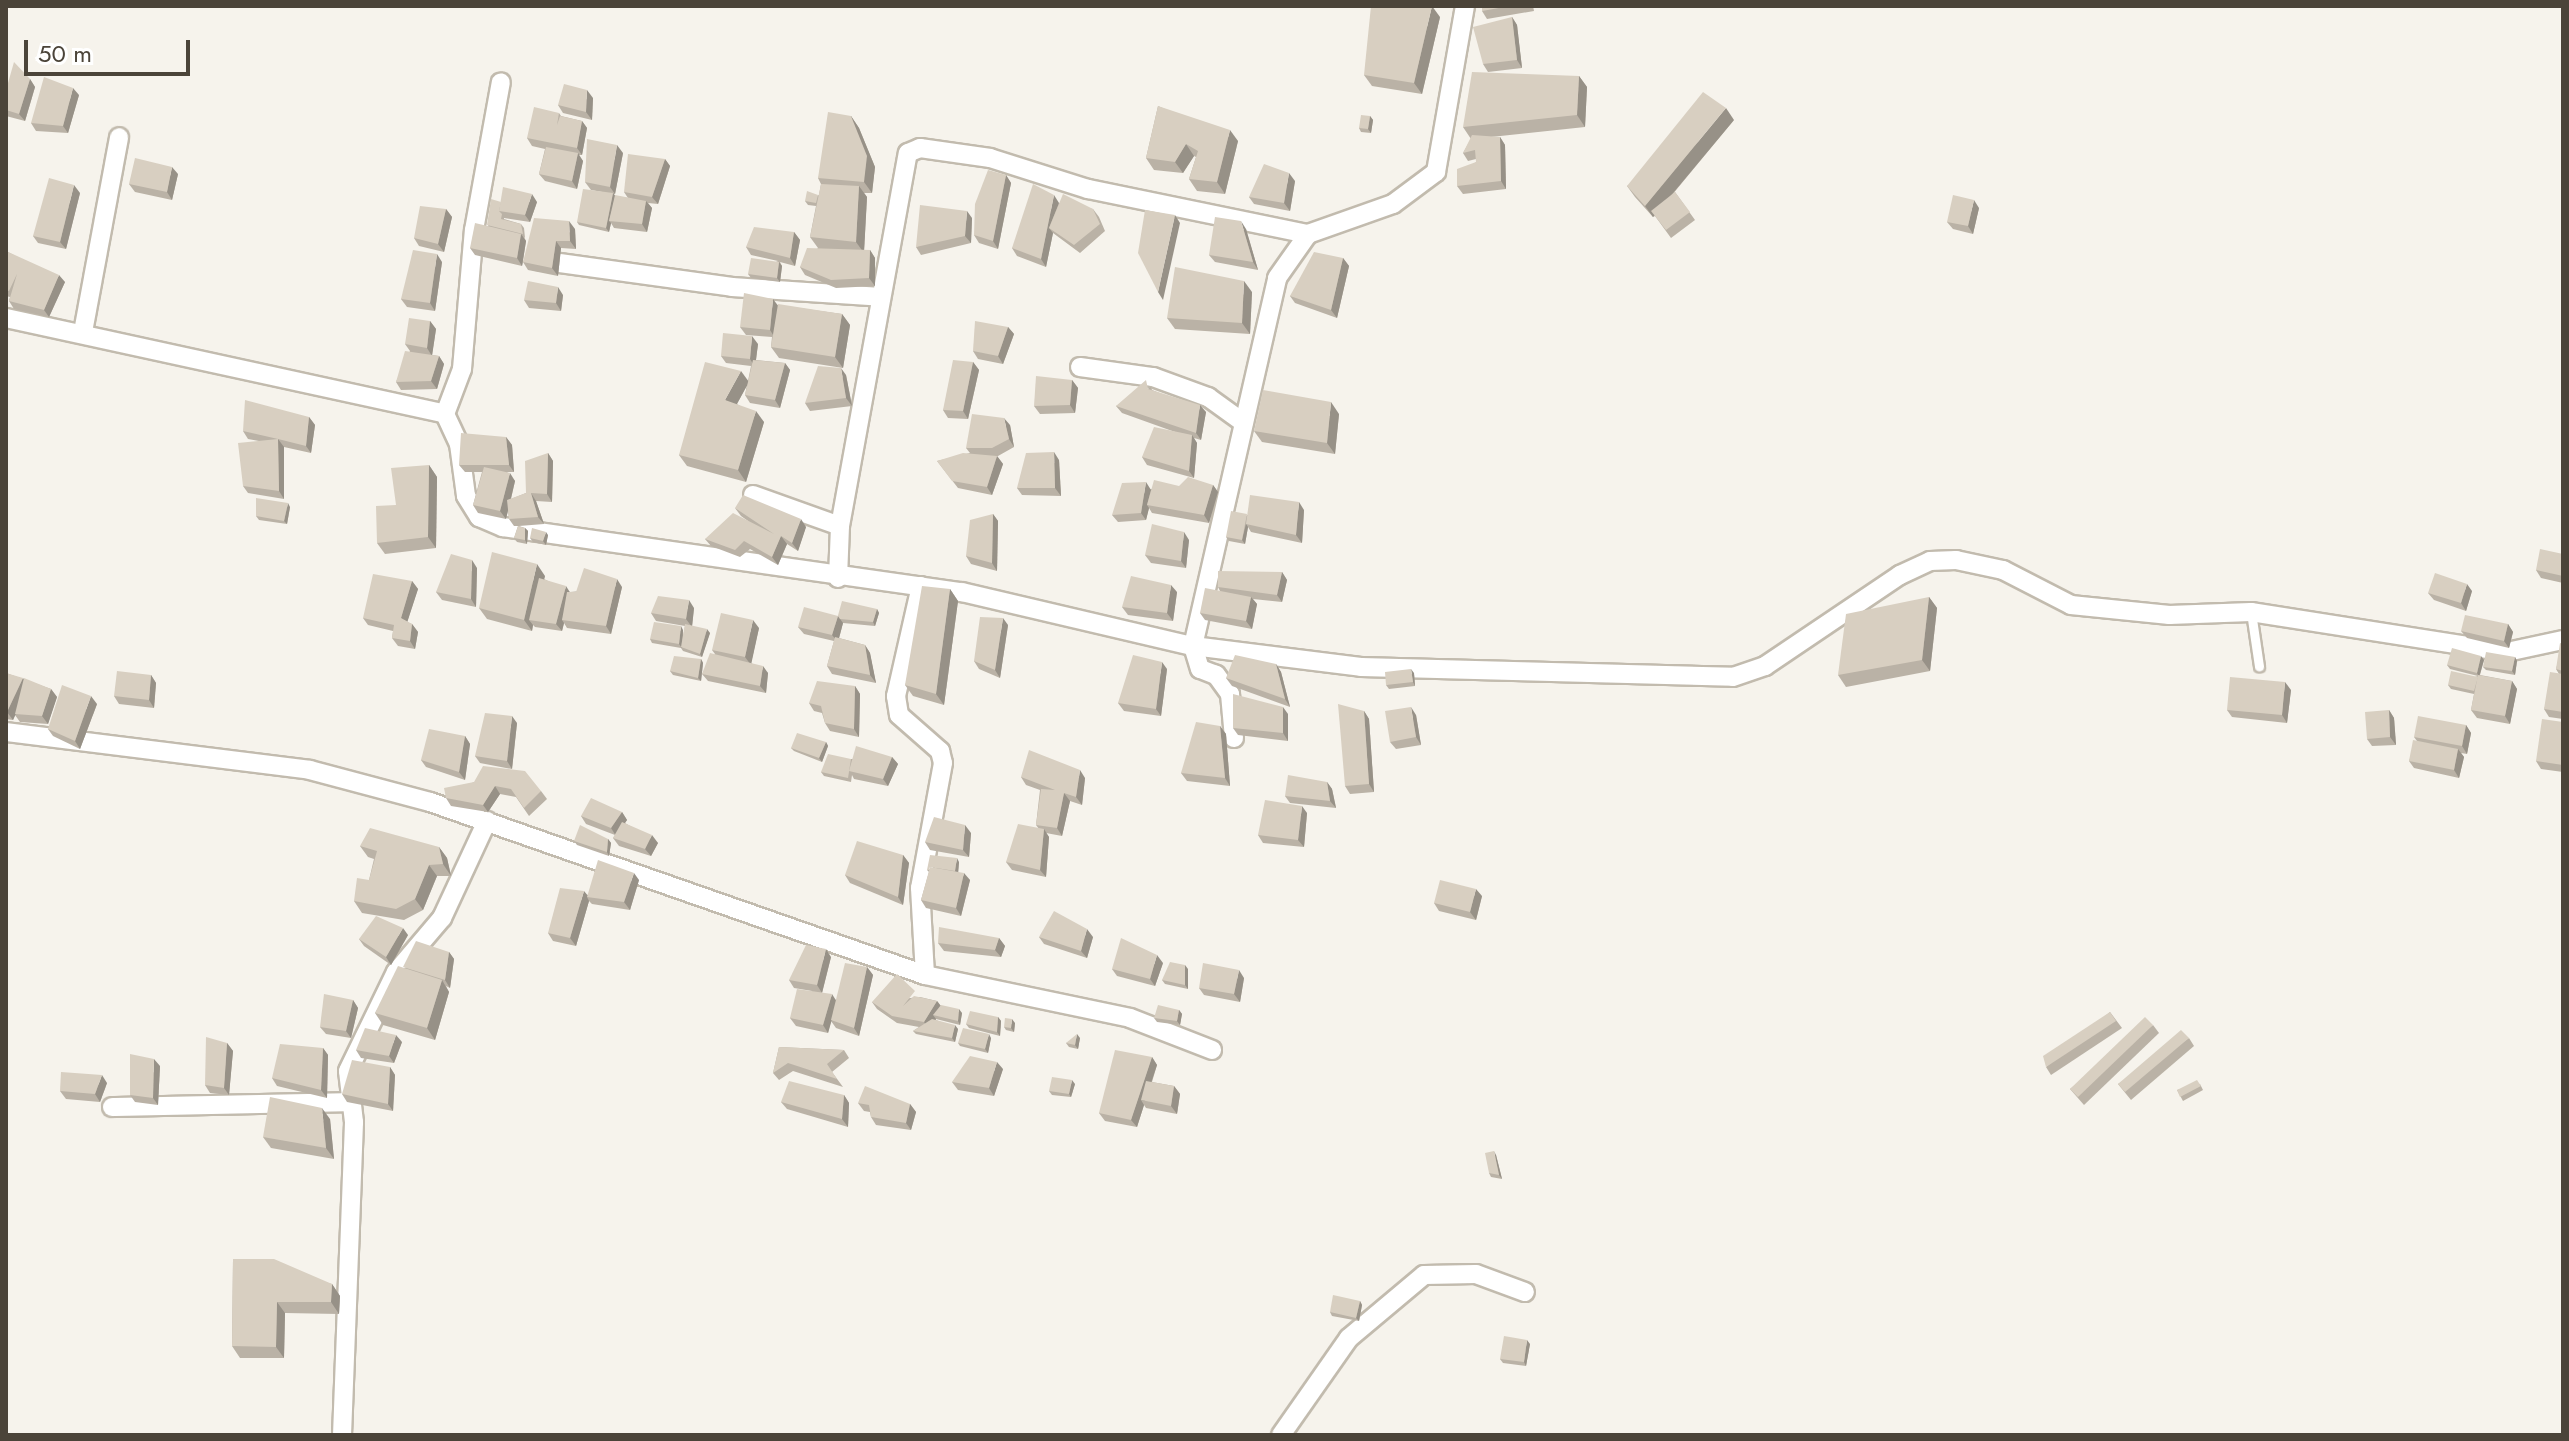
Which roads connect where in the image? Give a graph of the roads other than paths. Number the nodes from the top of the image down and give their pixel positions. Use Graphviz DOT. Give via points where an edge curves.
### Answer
graph roads {
  1 [pos="1465,6"];
  2 [pos="501,82"];
  3 [pos="119,137"];
  4 [pos="1308,234"];
  5 [pos="518,258"];
  6 [pos="881,297"];
  7 [pos="6,318"];
  8 [pos="83,332"];
  9 [pos="1080,367"];
  10 [pos="445,414"];
  11 [pos="1244,423"];
  12 [pos="753,495"];
  13 [pos="840,526"];
  14 [pos="838,578"];
  15 [pos="921,586"];
  16 [pos="2251,612"];
  17 [pos="2563,640"];
  18 [pos="1193,646"];
  19 [pos="2259,666"];
  20 [pos="6,732"];
  21 [pos="1234,738"];
  22 [pos="487,821"];
  23 [pos="925,975"];
  24 [pos="1212,1050"];
  25 [pos="347,1102"];
  26 [pos="112,1107"];
  27 [pos="1525,1292"];
  28 [pos="342,1435"];
  29 [pos="1281,1435"];
  1 -- 4 [label="street" via="1436,172 1393,204"];
  2 -- 10 [label="street" via="462,369"];
  3 -- 8 [label="street"];
  4 -- 6 [label="street" via="1088,189 990,158 920,148 904,160"];
  4 -- 11 [label="street" via="1277,278"];
  5 -- 6 [label="street" via="732,287"];
  6 -- 13 [label="street"];
  7 -- 8 [label="street"];
  8 -- 10 [label="street"];
  9 -- 11 [label="street" via="1153,377 1208,397"];
  10 -- 14 [label="street" via="479,517"];
  11 -- 18 [label="street"];
  12 -- 13 [label="street"];
  13 -- 14 [label="street"];
  14 -- 15 [label="street"];
  15 -- 18 [label="street"];
  15 -- 23 [label="street" via="896,696 899,715 940,751 943,763 920,888"];
  16 -- 17 [label="street" via="2462,648 2507,652"];
  16 -- 18 [label="street" via="2169,615 2071,605 1985,564 1930,561 1765,666 1733,677 1361,667"];
  16 -- 19 [label="lane"];
  18 -- 21 [label="street" via="1200,669 1216,675 1230,694"];
  20 -- 22 [label="street" via="310,770"];
  22 -- 23 [label="street"];
  22 -- 25 [label="street" via="435,929 396,972 357,1043"];
  23 -- 24 [label="street" via="1130,1018"];
  25 -- 26 [label="street"];
  25 -- 28 [label="street" via="354,1122"];
  27 -- 29 [label="street" via="1476,1274 1424,1275 1349,1338"];
}
